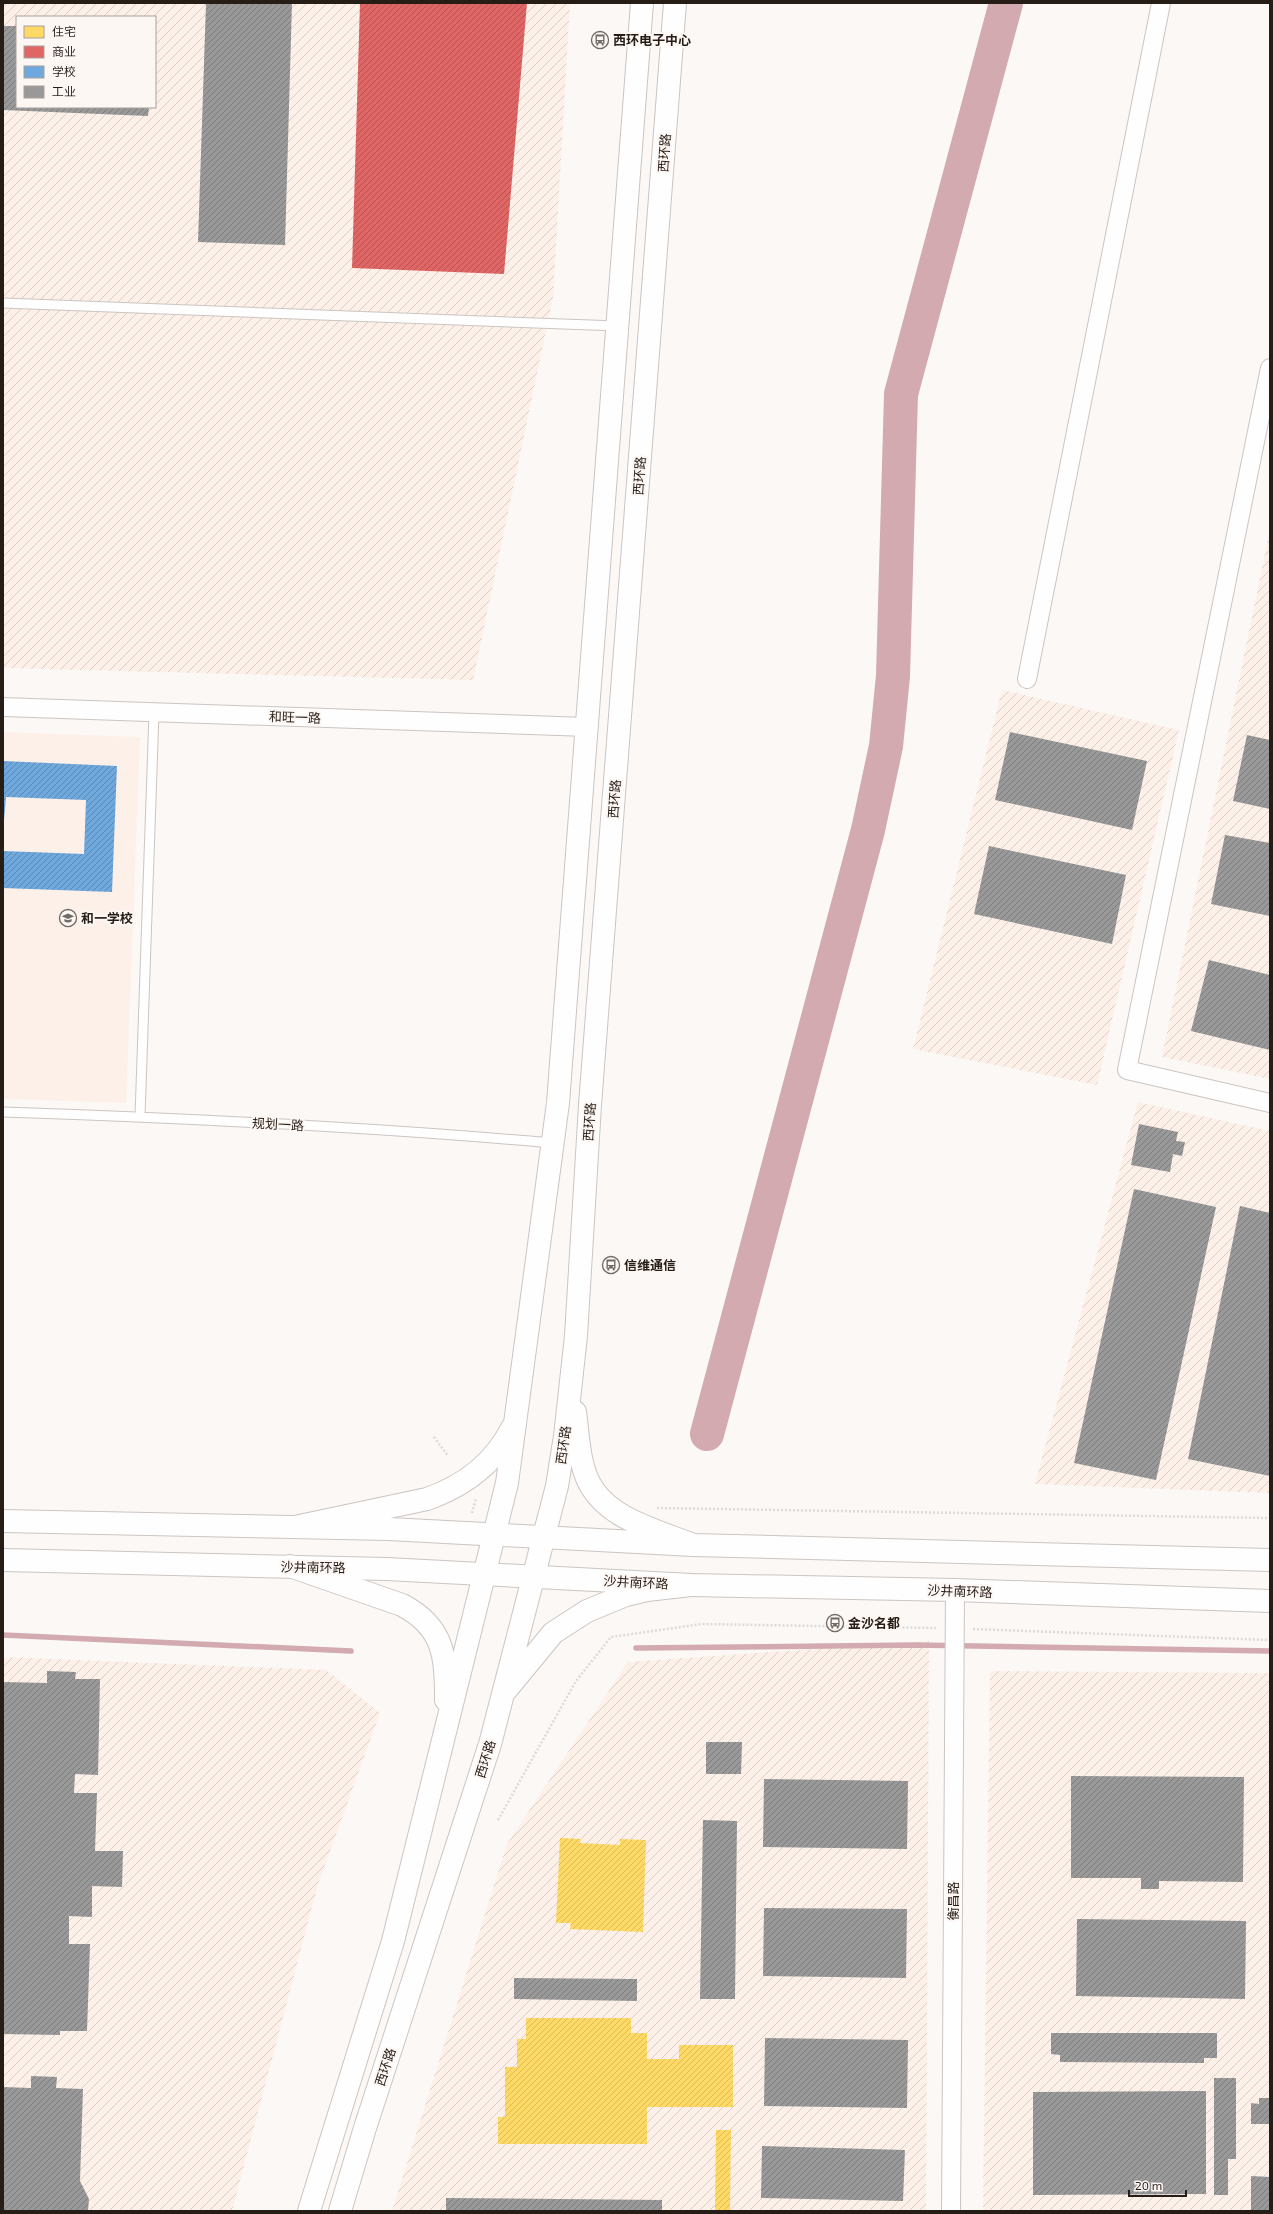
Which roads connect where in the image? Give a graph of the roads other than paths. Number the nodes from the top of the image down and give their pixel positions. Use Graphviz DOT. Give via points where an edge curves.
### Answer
graph roads {
  1 [pos="642,3"];
  2 [pos="676,3"];
  3 [pos="1161,3"];
  4 [pos="3,303"];
  5 [pos="618,326"];
  6 [pos="1270,368"];
  7 [pos="1027,679"];
  8 [pos="3,707"];
  9 [pos="154,712"];
  10 [pos="587,727"];
  11 [pos="1270,1103"];
  12 [pos="3,1112"];
  13 [pos="140,1116"];
  14 [pos="552,1143"];
  15 [pos="571,1386"];
  16 [pos="515,1422"];
  17 [pos="3,1521"];
  18 [pos="295,1527"];
  19 [pos="494,1534"];
  20 [pos="543,1537"];
  21 [pos="693,1545"];
  22 [pos="3,1560"];
  23 [pos="1270,1560"];
  24 [pos="290,1566"];
  25 [pos="485,1574"];
  26 [pos="533,1576"];
  27 [pos="691,1585"];
  28 [pos="955,1590"];
  29 [pos="1270,1601"];
  30 [pos="502,1694"];
  31 [pos="446,1733"];
  32 [pos="309,2211"];
  33 [pos="340,2211"];
  34 [pos="951,2211"];
  1 -- 5 [label="main road"];
  2 -- 15 [label="main road, 西环路" via="593,1066"];
  3 -- 7 [label="street"];
  4 -- 5 [label="lane"];
  5 -- 10 [label="main road"];
  6 -- 11 [label="street" via="1127,1070"];
  8 -- 9 [label="street, 和旺一路"];
  9 -- 10 [label="street, 和旺一路"];
  9 -- 13 [label="lane"];
  10 -- 14 [label="main road" via="558,1103"];
  12 -- 13 [label="lane, 规划一路"];
  13 -- 14 [label="lane, 规划一路" via="463,1135"];
  14 -- 16 [label="main road"];
  15 -- 20 [label="main road, 西环路" via="557,1486"];
  15 -- 21 [label="main road" via="584,1472 592,1489 604,1503 619,1514"];
  16 -- 18 [label="main road" via="502,1445 488,1462 461,1484 444,1493 427,1499"];
  16 -- 19 [label="main road" via="507,1483"];
  17 -- 18 [label="main road"];
  18 -- 19 [label="main road"];
  19 -- 20 [label="main road"];
  19 -- 25 [label="main road"];
  20 -- 21 [label="main road"];
  20 -- 26 [label="main road, 西环路"];
  21 -- 23 [label="main road"];
  22 -- 24 [label="main road, 沙井南环路"];
  24 -- 25 [label="main road, 沙井南环路"];
  24 -- 31 [label="main road" via="402,1605 416,1612 428,1624 438,1637 444,1653"];
  25 -- 26 [label="main road, 沙井南环路"];
  25 -- 31 [label="main road"];
  26 -- 27 [label="main road, 沙井南环路"];
  26 -- 30 [label="main road, 西环路"];
  27 -- 28 [label="main road, 沙井南环路"];
  27 -- 30 [label="main road" via="647,1590 612,1600 587,1612 553,1633"];
  28 -- 29 [label="main road, 沙井南环路"];
  28 -- 34 [label="street, 衡昌路"];
  30 -- 33 [label="main road, 西环路" via="490,1744"];
  31 -- 32 [label="main road" via="393,1941"];
}
